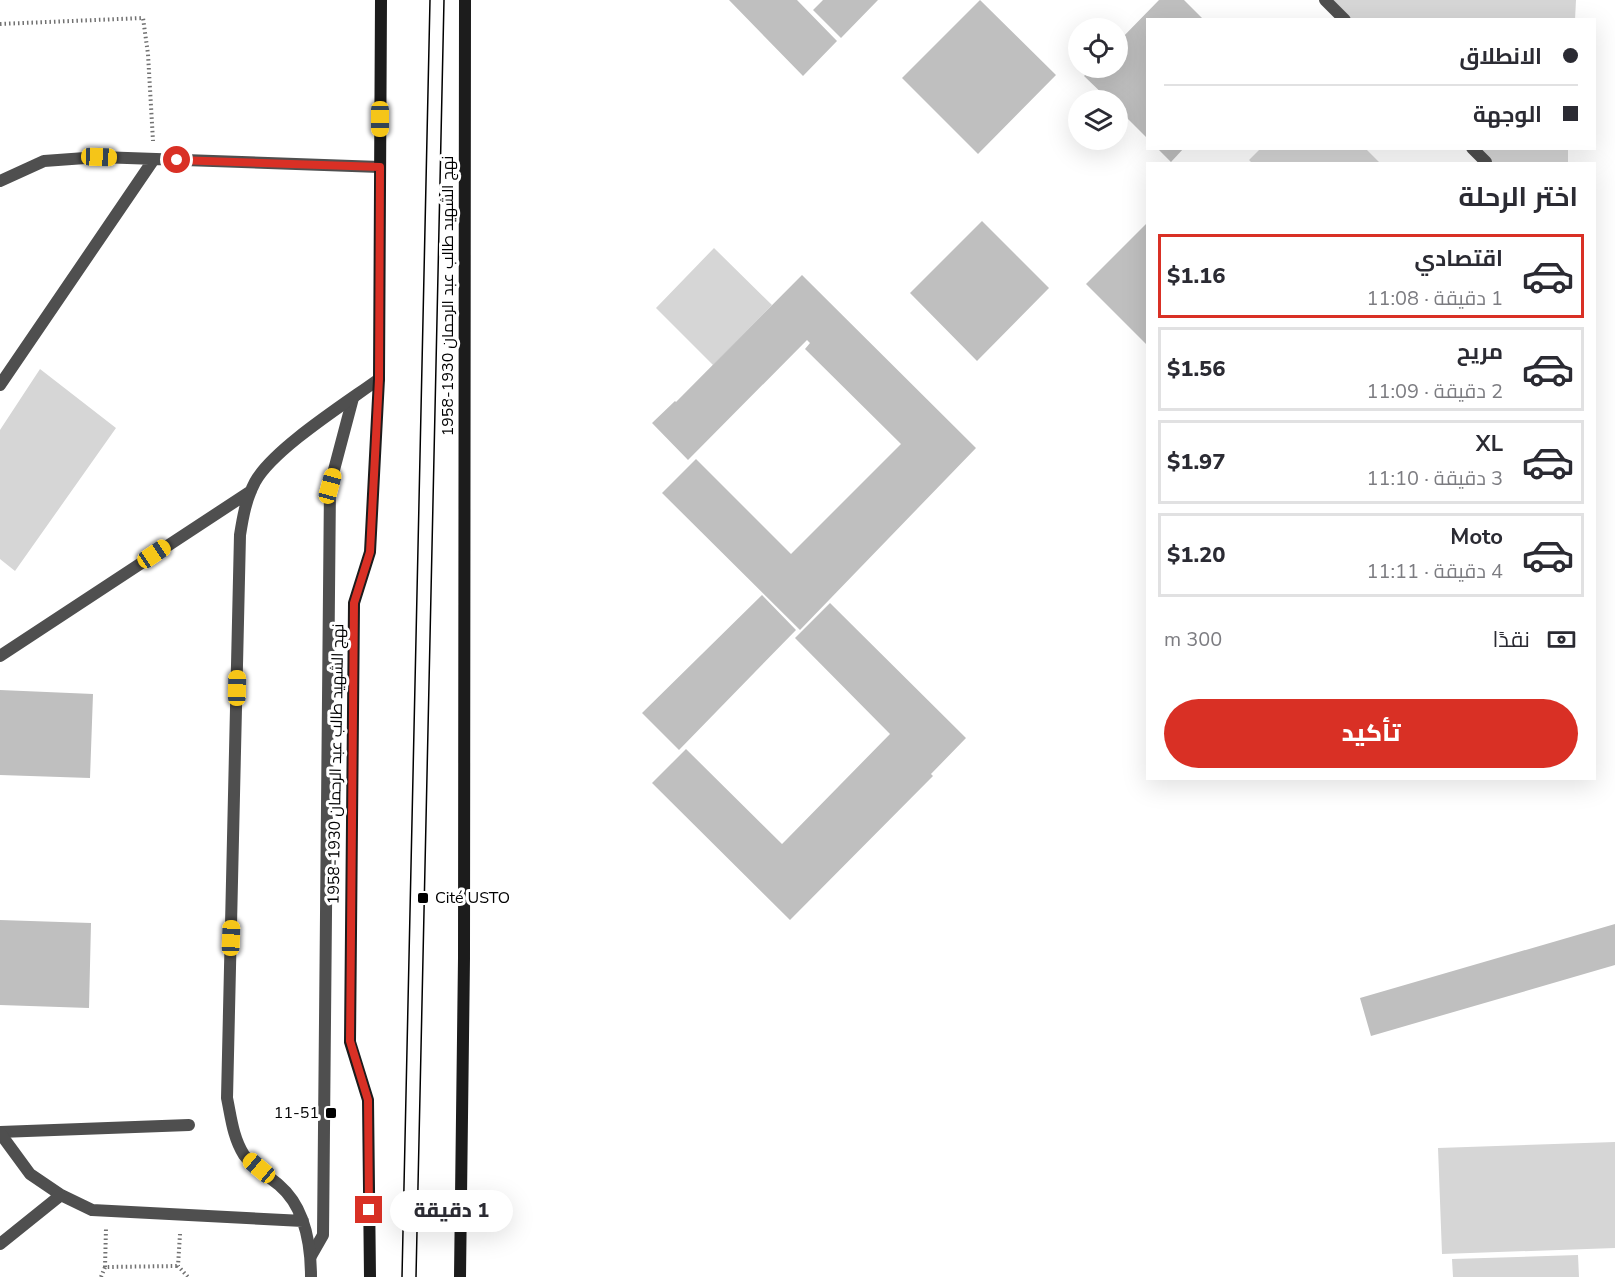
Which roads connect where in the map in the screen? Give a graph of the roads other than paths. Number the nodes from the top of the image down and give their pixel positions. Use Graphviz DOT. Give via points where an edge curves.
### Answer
graph roads {
  1 [pos="381,0"];
  2 [pos="465,0"];
  3 [pos="1325,0"];
  4 [pos="1343,18"];
  5 [pos="1474,150"];
  6 [pos="154,159"];
  7 [pos="1486,162"];
  8 [pos="380,167"];
  9 [pos="0,181"];
  10 [pos="379,379"];
  11 [pos="0,385"];
  12 [pos="353,398"];
  13 [pos="251,491"];
  14 [pos="0,656"];
  15 [pos="189,1125"];
  16 [pos="0,1132"];
  17 [pos="61,1195"];
  18 [pos="303,1221"];
  19 [pos="0,1244"];
  20 [pos="311,1256"];
  21 [pos="311,1277"];
  22 [pos="370,1277"];
  23 [pos="460,1277"];
  1 -- 8 [label="main road, نهج الشهيد طالب عبد الرحمان 1930-1958"];
  2 -- 23 [label="main road, نهج الشهيد طالب عبد الرحمان 1930-1958"];
  3 -- 4 [label="street"];
  5 -- 7 [label="street"];
  6 -- 8 [label="street"];
  6 -- 9 [label="street" via="44,161"];
  6 -- 11 [label="street"];
  8 -- 10 [label="main road, نهج الشهيد طالب عبد الرحمان 1930-1958"];
  10 -- 12 [label="street"];
  10 -- 22 [label="main road, نهج الشهيد طالب عبد الرحمان 1930-1958" via="370,552 354,603 350,1041 368,1100"];
  12 -- 13 [label="street" via="275,456"];
  12 -- 20 [label="street" via="330,486 323,1235"];
  13 -- 14 [label="street"];
  13 -- 18 [label="street" via="240,535 227,1098 244,1156 287,1191"];
  15 -- 16 [label="street"];
  16 -- 17 [label="street" via="30,1174"];
  17 -- 18 [label="street" via="92,1210"];
  17 -- 19 [label="street"];
  18 -- 20 [label="street"];
  20 -- 21 [label="street"];
}
